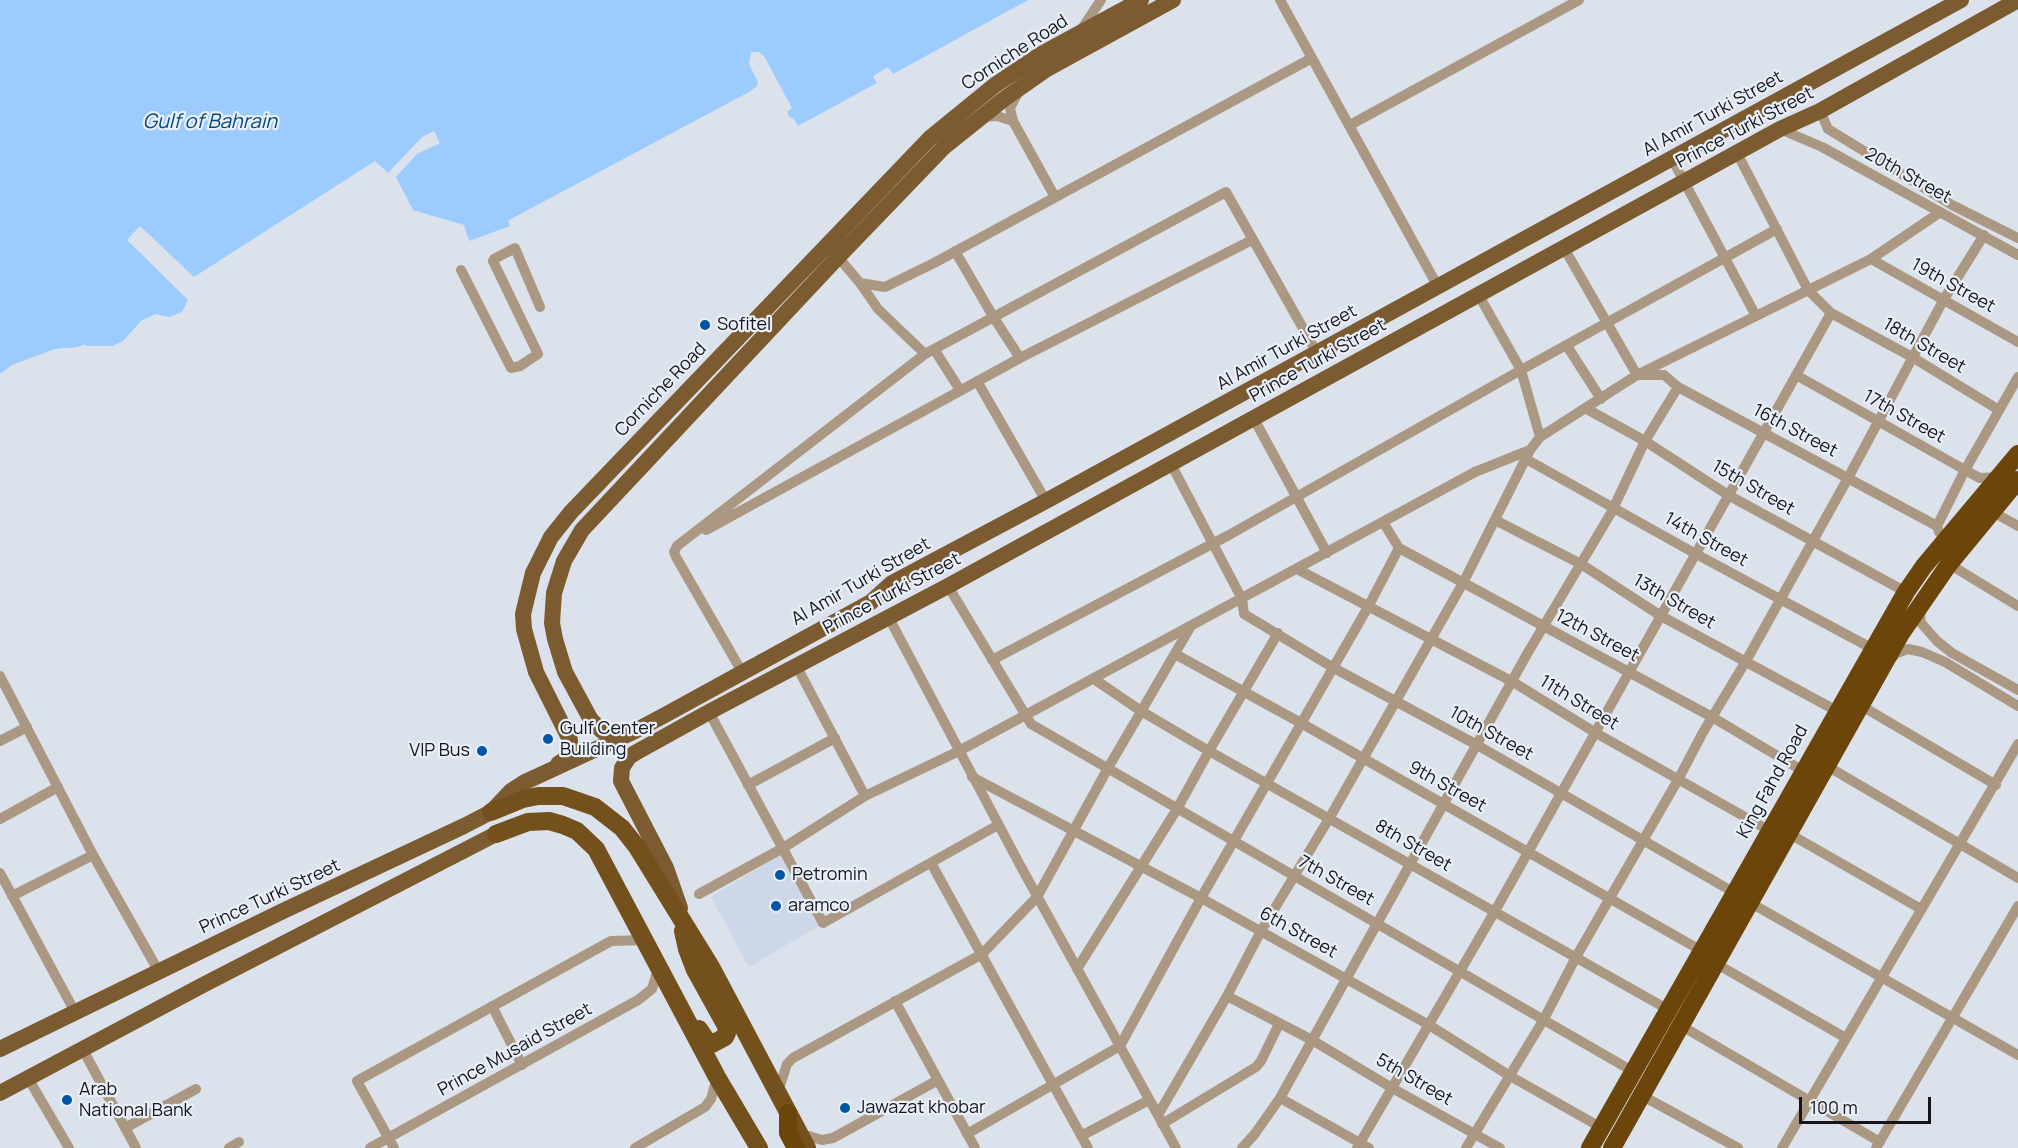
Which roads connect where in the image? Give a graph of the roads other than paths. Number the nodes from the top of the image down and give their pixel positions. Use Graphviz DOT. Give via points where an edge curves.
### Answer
graph roads {
  1 [pos="1101,0"];
  2 [pos="1141,0"];
  3 [pos="1173,0"];
  4 [pos="1280,0"];
  5 [pos="1579,0"];
  6 [pos="1961,0"];
  7 [pos="2018,0"];
  8 [pos="1078,34"];
  9 [pos="1312,58"];
  10 [pos="1023,86"];
  11 [pos="1820,111"];
  12 [pos="981,117"];
  13 [pos="1013,121"];
  14 [pos="1350,125"];
  15 [pos="1780,129"];
  16 [pos="1828,129"];
  17 [pos="1822,147"];
  18 [pos="1737,153"];
  19 [pos="1672,159"];
  20 [pos="1684,182"];
  21 [pos="1055,197"];
  22 [pos="1939,213"];
  23 [pos="1777,229"];
  24 [pos="1984,235"];
  25 [pos="2018,238"];
  26 [pos="1252,240"];
  27 [pos="1564,248"];
  28 [pos="955,251"];
  29 [pos="2018,255"];
  30 [pos="838,257"];
  31 [pos="1725,258"];
  32 [pos="1871,259"];
  33 [pos="461,270"];
  34 [pos="860,283"];
  35 [pos="1438,287"];
  36 [pos="1808,290"];
  37 [pos="1479,294"];
  38 [pos="1944,299"];
  39 [pos="540,307"];
  40 [pos="1831,313"];
  41 [pos="1756,316"];
  42 [pos="994,318"];
  43 [pos="1607,323"];
  44 [pos="2018,342"];
  45 [pos="1567,346"];
  46 [pos="930,351"];
  47 [pos="1317,353"];
  48 [pos="1912,357"];
  49 [pos="1020,358"];
  50 [pos="1521,370"];
  51 [pos="1636,375"];
  52 [pos="1796,375"];
  53 [pos="2018,378"];
  54 [pos="977,381"];
  55 [pos="1678,387"];
  56 [pos="960,390"];
  57 [pos="1601,399"];
  58 [pos="1585,408"];
  59 [pos="1999,410"];
  60 [pos="1254,420"];
  61 [pos="1879,421"];
  62 [pos="1763,434"];
  63 [pos="1540,437"];
  64 [pos="1645,441"];
  65 [pos="1528,454"];
  66 [pos="2018,454"];
  67 [pos="1171,464"];
  68 [pos="1965,470"];
  69 [pos="1998,477"];
  70 [pos="1848,478"];
  71 [pos="2018,480"];
  72 [pos="1728,495"];
  73 [pos="1296,497"];
  74 [pos="1046,501"];
  75 [pos="1614,508"];
  76 [pos="1991,511"];
  77 [pos="1495,520"];
  78 [pos="1383,522"];
  79 [pos="1937,526"];
  80 [pos="2018,526"];
  81 [pos="1812,541"];
  82 [pos="1213,543"];
  83 [pos="1942,544"];
  84 [pos="677,546"];
  85 [pos="1399,549"];
  86 [pos="1327,553"];
  87 [pos="1696,554"];
  88 [pos="1581,564"];
  89 [pos="1948,564"];
  90 [pos="1298,568"];
  91 [pos="1463,583"];
  92 [pos="948,586"];
  93 [pos="1906,592"];
  94 [pos="1780,598"];
  95 [pos="1925,598"];
  96 [pos="1242,599"];
  97 [pos="871,602"];
  98 [pos="2018,606"];
  99 [pos="1368,607"];
  100 [pos="1661,616"];
  101 [pos="885,620"];
  102 [pos="1191,626"];
  103 [pos="1544,627"];
  104 [pos="1278,633"];
  105 [pos="1430,639"];
  106 [pos="1873,649"];
  107 [pos="1952,653"];
  108 [pos="1175,654"];
  109 [pos="992,660"];
  110 [pos="1746,661"];
  111 [pos="1945,662"];
  112 [pos="1884,666"];
  113 [pos="797,667"];
  114 [pos="1332,667"];
  115 [pos="742,672"];
  116 [pos="1629,672"];
  117 [pos="0,676"];
  118 [pos="1094,679"];
  119 [pos="1513,682"];
  120 [pos="2018,690"];
  121 [pos="1243,691"];
  122 [pos="576,694"];
  123 [pos="1397,701"];
  124 [pos="1860,705"];
  125 [pos="2018,706"];
  126 [pos="553,707"];
  127 [pos="1141,711"];
  128 [pos="1837,711"];
  129 [pos="709,712"];
  130 [pos="1025,716"];
  131 [pos="1712,717"];
  132 [pos="1301,723"];
  133 [pos="27,727"];
  134 [pos="633,732"];
  135 [pos="1596,733"];
  136 [pos="835,738"];
  137 [pos="0,741"];
  138 [pos="2018,744"];
  139 [pos="1477,745"];
  140 [pos="959,751"];
  141 [pos="1209,751"];
  142 [pos="1364,759"];
  143 [pos="1827,766"];
  144 [pos="1108,768"];
  145 [pos="549,771"];
  146 [pos="1803,771"];
  147 [pos="972,777"];
  148 [pos="1679,778"];
  149 [pos="1267,782"];
  150 [pos="748,785"];
  151 [pos="1996,785"];
  152 [pos="58,787"];
  153 [pos="1562,793"];
  154 [pos="865,796"];
  155 [pos="1444,805"];
  156 [pos="1177,809"];
  157 [pos="491,812"];
  158 [pos="1330,817"];
  159 [pos="0,819"];
  160 [pos="998,825"];
  161 [pos="1074,829"];
  162 [pos="1779,832"];
  163 [pos="496,834"];
  164 [pos="1234,840"];
  165 [pos="1643,840"];
  166 [pos="1959,844"];
  167 [pos="783,848"];
  168 [pos="1529,852"];
  169 [pos="93,855"];
  170 [pos="931,863"];
  171 [pos="1411,864"];
  172 [pos="1142,867"];
  173 [pos="0,873"];
  174 [pos="1294,878"];
  175 [pos="2018,878"];
  176 [pos="699,894"];
  177 [pos="12,896"];
  178 [pos="1037,897"];
  179 [pos="1201,898"];
  180 [pos="1742,898"];
  181 [pos="1609,899"];
  182 [pos="2018,906"];
  183 [pos="1921,909"];
  184 [pos="1495,911"];
  185 [pos="1378,923"];
  186 [pos="686,924"];
  187 [pos="1261,932"];
  188 [pos="645,940"];
  189 [pos="982,954"];
  190 [pos="1576,957"];
  191 [pos="1708,957"];
  192 [pos="1077,969"];
  193 [pos="159,972"];
  194 [pos="1460,972"];
  195 [pos="663,973"];
  196 [pos="1346,979"];
  197 [pos="1881,979"];
  198 [pos="1227,996"];
  199 [pos="895,1001"];
  200 [pos="492,1006"];
  201 [pos="75,1012"];
  202 [pos="1674,1017"];
  203 [pos="1544,1019"];
  204 [pos="1953,1019"];
  205 [pos="1279,1024"];
  206 [pos="1429,1025"];
  207 [pos="1846,1038"];
  208 [pos="1312,1040"];
  209 [pos="1120,1046"];
  210 [pos="82,1048"];
  211 [pos="0,1049"];
  212 [pos="2018,1055"];
  213 [pos="522,1065"];
  214 [pos="1634,1072"];
  215 [pos="1510,1076"];
  216 [pos="717,1077"];
  217 [pos="28,1078"];
  218 [pos="938,1080"];
  219 [pos="1053,1084"];
  220 [pos="1392,1088"];
  221 [pos="196,1089"];
  222 [pos="778,1092"];
  223 [pos="0,1093"];
  224 [pos="1641,1095"];
  225 [pos="1280,1098"];
  226 [pos="1149,1100"];
  227 [pos="1810,1101"];
  228 [pos="1160,1119"];
  229 [pos="125,1128"];
  230 [pos="1602,1128"];
  231 [pos="1474,1133"];
  232 [pos="968,1134"];
  233 [pos="1082,1136"];
  234 [pos="239,1142"];
  235 [pos="391,1143"];
  236 [pos="801,1143"];
  237 [pos="1878,1145"];
  238 [pos="1362,1146"];
  239 [pos="69,1148"];
  240 [pos="136,1148"];
  241 [pos="229,1148"];
  242 [pos="370,1148"];
  243 [pos="635,1148"];
  244 [pos="759,1148"];
  245 [pos="975,1148"];
  246 [pos="1088,1148"];
  247 [pos="1176,1148"];
  248 [pos="1242,1148"];
  249 [pos="1466,1148"];
  250 [pos="1500,1148"];
  251 [pos="1590,1148"];
  252 [pos="1612,1148"];
  253 [pos="1738,1148"];
  254 [pos="1782,1148"];
  1 -- 8 [label="street"];
  2 -- 8 [label="main road, Corniche Road"];
  3 -- 10 [label="main road, Corniche Road"];
  4 -- 9 [label="street"];
  5 -- 14 [label="street"];
  6 -- 19 [label="main road, Al Amir Turki Street"];
  7 -- 11 [label="main road, Prince Turki Street"];
  8 -- 126 [label="main road, Corniche Road" via="994,85 930,138 551,537 532,573 523,614 531,658"];
  9 -- 14 [label="street"];
  9 -- 21 [label="street"];
  10 -- 12 [label="main road, Corniche Road"];
  10 -- 13 [label="street" via="1010,108"];
  11 -- 15 [label="main road, Prince Turki Street"];
  11 -- 16 [label="street"];
  12 -- 13 [label="street"];
  12 -- 30 [label="main road, Corniche Road" via="944,147"];
  13 -- 21 [label="street"];
  14 -- 35 [label="street"];
  15 -- 17 [label="street, 20th Street"];
  15 -- 18 [label="main road, Prince Turki Street"];
  16 -- 17 [label="street" via="1820,137"];
  16 -- 25 [label="street, 20th Street" via="1952,205"];
  17 -- 22 [label="street, 20th Street"];
  18 -- 20 [label="main road, Prince Turki Street"];
  18 -- 23 [label="street, 18th Street"];
  19 -- 20 [label="street"];
  19 -- 35 [label="main road, Al Amir Turki Street"];
  20 -- 27 [label="main road, Prince Turki Street"];
  20 -- 31 [label="street"];
  21 -- 28 [label="street"];
  22 -- 24 [label="street, 20th Street"];
  22 -- 32 [label="street"];
  23 -- 31 [label="street"];
  23 -- 36 [label="street, 18th Street"];
  24 -- 29 [label="street, 20th Street"];
  24 -- 38 [label="street"];
  26 -- 42 [label="street" via="1226,192"];
  26 -- 47 [label="street"];
  26 -- 49 [label="street"];
  27 -- 37 [label="main road, Prince Turki Street"];
  27 -- 43 [label="street"];
  28 -- 34 [label="street" via="885,287"];
  28 -- 42 [label="street"];
  30 -- 34 [label="street"];
  30 -- 122 [label="main road, Corniche Road" via="582,530 572,546 554,593 552,623 560,658"];
  31 -- 41 [label="street"];
  31 -- 43 [label="street"];
  32 -- 36 [label="street"];
  32 -- 38 [label="street, 19th Street"];
  33 -- 39 [label="street" via="511,368 538,354 494,259 515,248"];
  34 -- 46 [label="street" via="878,309"];
  35 -- 47 [label="main road, Al Amir Turki Street"];
  36 -- 40 [label="street, 18th Street"];
  36 -- 41 [label="street"];
  37 -- 50 [label="street"];
  37 -- 60 [label="main road, Prince Turki Street"];
  38 -- 44 [label="street, 19th Street"];
  38 -- 48 [label="street"];
  40 -- 48 [label="street, 18th Street"];
  40 -- 52 [label="street"];
  41 -- 51 [label="street"];
  42 -- 46 [label="street"];
  42 -- 49 [label="street"];
  43 -- 45 [label="street"];
  43 -- 51 [label="street"];
  45 -- 50 [label="street"];
  45 -- 57 [label="street"];
  46 -- 56 [label="street"];
  46 -- 84 [label="street"];
  47 -- 74 [label="main road, Al Amir Turki Street"];
  48 -- 59 [label="street, 18th Street"];
  48 -- 61 [label="street"];
  49 -- 54 [label="street"];
  50 -- 63 [label="street"];
  50 -- 73 [label="street"];
  51 -- 55 [label="street, 16th Street" via="1664,375"];
  51 -- 57 [label="street"];
  52 -- 61 [label="street, 17th Street"];
  52 -- 62 [label="street"];
  53 -- 59 [label="street"];
  54 -- 56 [label="street"];
  54 -- 74 [label="street"];
  55 -- 62 [label="street, 16th Street"];
  55 -- 64 [label="street"];
  56 -- 84 [label="street"];
  57 -- 58 [label="street"];
  58 -- 63 [label="street"];
  58 -- 64 [label="street, 15th Street"];
  59 -- 68 [label="street"];
  60 -- 67 [label="main road, Prince Turki Street"];
  60 -- 73 [label="street"];
  61 -- 68 [label="street, 17th Street"];
  61 -- 70 [label="street"];
  62 -- 70 [label="street, 16th Street"];
  62 -- 72 [label="street"];
  63 -- 65 [label="street"];
  64 -- 72 [label="street, 15th Street"];
  64 -- 75 [label="street"];
  65 -- 75 [label="street, 14th Street"];
  65 -- 77 [label="street"];
  65 -- 78 [label="street" via="1476,472"];
  66 -- 69 [label="highway, King Fahd Road"];
  67 -- 82 [label="street"];
  67 -- 92 [label="main road, Prince Turki Street"];
  68 -- 69 [label="street, 17th Street" via="1980,477"];
  68 -- 79 [label="street"];
  69 -- 83 [label="highway, King Fahd Road"];
  70 -- 79 [label="street, 16th Street"];
  70 -- 81 [label="street"];
  71 -- 76 [label="highway, King Fahd Road"];
  72 -- 81 [label="street, 15th Street"];
  72 -- 87 [label="street"];
  73 -- 82 [label="street"];
  73 -- 86 [label="street"];
  74 -- 97 [label="main road, Al Amir Turki Street" via="892,583"];
  75 -- 87 [label="street, 14th Street"];
  75 -- 88 [label="street"];
  76 -- 80 [label="street"];
  76 -- 89 [label="highway, King Fahd Road"];
  77 -- 88 [label="street, 13th Street"];
  77 -- 91 [label="street"];
  78 -- 85 [label="street"];
  78 -- 86 [label="street"];
  79 -- 83 [label="street"];
  81 -- 93 [label="street, 15th Street"];
  81 -- 94 [label="street"];
  82 -- 96 [label="street"];
  82 -- 109 [label="street"];
  83 -- 93 [label="highway, King Fahd Road"];
  84 -- 115 [label="street" via="675,557"];
  85 -- 91 [label="street, 12th Street"];
  85 -- 99 [label="street"];
  86 -- 90 [label="street"];
  87 -- 94 [label="street, 14th Street"];
  87 -- 100 [label="street"];
  88 -- 100 [label="street, 13th Street"];
  88 -- 103 [label="street"];
  89 -- 95 [label="highway, King Fahd Road"];
  89 -- 98 [label="street"];
  90 -- 96 [label="street"];
  90 -- 99 [label="street, 11th Street"];
  91 -- 103 [label="street, 12th Street"];
  91 -- 105 [label="street"];
  92 -- 101 [label="main road, Prince Turki Street"];
  92 -- 109 [label="street"];
  93 -- 106 [label="highway, King Fahd Road"];
  94 -- 106 [label="street, 14th Street"];
  94 -- 110 [label="street"];
  95 -- 107 [label="street" via="1921,623"];
  95 -- 112 [label="highway, King Fahd Road"];
  96 -- 102 [label="street"];
  96 -- 104 [label="street, 10th Street" via="1244,614"];
  97 -- 101 [label="main road"];
  97 -- 115 [label="main road, Al Amir Turki Street"];
  99 -- 105 [label="street, 11th Street"];
  99 -- 114 [label="street"];
  100 -- 110 [label="street, 13th Street"];
  100 -- 116 [label="street"];
  101 -- 113 [label="main road, Prince Turki Street"];
  101 -- 140 [label="street"];
  102 -- 108 [label="street"];
  102 -- 118 [label="street"];
  103 -- 116 [label="street, 12th Street"];
  103 -- 119 [label="street"];
  104 -- 114 [label="street, 10th Street"];
  104 -- 121 [label="street"];
  105 -- 119 [label="street, 11th Street"];
  105 -- 123 [label="street"];
  106 -- 128 [label="highway, King Fahd Road"];
  107 -- 111 [label="street" via="1924,638 1922,650"];
  107 -- 120 [label="street"];
  108 -- 121 [label="street, 9th Street"];
  108 -- 127 [label="street"];
  109 -- 130 [label="street"];
  110 -- 128 [label="street, 13th Street"];
  110 -- 131 [label="street"];
  111 -- 112 [label="street" via="1908,649 1897,653"];
  111 -- 125 [label="street"];
  112 -- 124 [label="highway, King Fahd Road"];
  113 -- 129 [label="main road, Prince Turki Street"];
  113 -- 136 [label="street"];
  114 -- 123 [label="street, 10th Street"];
  114 -- 132 [label="street"];
  115 -- 134 [label="main road, Al Amir Turki Street"];
  116 -- 131 [label="street, 12th Street"];
  116 -- 135 [label="street"];
  117 -- 133 [label="street"];
  118 -- 127 [label="street, 8th Street"];
  118 -- 130 [label="street"];
  119 -- 135 [label="street, 11th Street"];
  119 -- 139 [label="street"];
  121 -- 132 [label="street, 9th Street"];
  121 -- 141 [label="street"];
  122 -- 126 [label="main road" via="572,704 562,711"];
  122 -- 134 [label="main road, Corniche Road" via="602,731 615,735"];
  123 -- 139 [label="street, 10th Street"];
  123 -- 142 [label="street"];
  124 -- 143 [label="highway, King Fahd Road"];
  124 -- 151 [label="street"];
  126 -- 145 [label="main road, Corniche Road" via="571,748 567,758"];
  127 -- 141 [label="street, 8th Street"];
  127 -- 144 [label="street"];
  128 -- 146 [label="highway, King Fahd Road"];
  129 -- 150 [label="street"];
  129 -- 186 [label="main road, Prince Turki Street" via="635,753 622,768 621,781 666,868"];
  130 -- 140 [label="street"];
  130 -- 144 [label="street, 7th Street" via="1031,724"];
  131 -- 146 [label="street, 12th Street"];
  131 -- 148 [label="street"];
  132 -- 142 [label="street, 9th Street"];
  132 -- 149 [label="street"];
  133 -- 137 [label="street"];
  133 -- 152 [label="street"];
  134 -- 145 [label="main road, Al Amir Turki Street"];
  135 -- 148 [label="street, 11th Street"];
  135 -- 153 [label="street"];
  136 -- 150 [label="street"];
  136 -- 154 [label="street"];
  138 -- 151 [label="street"];
  139 -- 153 [label="street, 10th Street"];
  139 -- 155 [label="street"];
  140 -- 147 [label="street"];
  140 -- 154 [label="street"];
  141 -- 149 [label="street, 8th Street"];
  141 -- 156 [label="street"];
  142 -- 155 [label="street, 9th Street"];
  142 -- 158 [label="street"];
  143 -- 162 [label="highway, King Fahd Road"];
  143 -- 166 [label="street"];
  144 -- 156 [label="street, 7th Street"];
  144 -- 161 [label="street"];
  145 -- 157 [label="main road, Prince Turki Street" via="511,791"];
  146 -- 162 [label="highway, King Fahd Road"];
  147 -- 160 [label="street"];
  147 -- 161 [label="street, 6th Street"];
  148 -- 162 [label="street, 11th Street"];
  148 -- 165 [label="street"];
  149 -- 158 [label="street, 8th Street"];
  149 -- 164 [label="street"];
  150 -- 167 [label="street"];
  151 -- 166 [label="street"];
  152 -- 159 [label="street"];
  152 -- 169 [label="street"];
  153 -- 165 [label="street, 10th Street"];
  153 -- 168 [label="street"];
  154 -- 167 [label="street"];
  155 -- 168 [label="street, 9th Street"];
  155 -- 171 [label="street"];
  156 -- 164 [label="street, 7th Street"];
  156 -- 172 [label="street"];
  157 -- 186 [label="highway" via="538,796 563,796 595,807 631,839"];
  157 -- 193 [label="main road, Prince Turki Street"];
  158 -- 171 [label="street, 8th Street"];
  158 -- 174 [label="street"];
  160 -- 170 [label="street"];
  160 -- 178 [label="street"];
  161 -- 172 [label="street, 6th Street"];
  161 -- 178 [label="street"];
  162 -- 180 [label="highway, King Fahd Road"];
  162 -- 183 [label="street, 11th Street"];
  163 -- 188 [label="highway" via="538,821 577,831 596,849"];
  163 -- 210 [label="main road"];
  164 -- 174 [label="street, 7th Street"];
  164 -- 179 [label="street"];
  165 -- 180 [label="street, 10th Street"];
  165 -- 181 [label="street"];
  166 -- 175 [label="street"];
  166 -- 183 [label="street"];
  167 -- 170 [label="street" via="823,923"];
  167 -- 176 [label="street"];
  168 -- 181 [label="street, 9th Street"];
  168 -- 184 [label="street"];
  169 -- 177 [label="street"];
  169 -- 193 [label="street"];
  170 -- 189 [label="street"];
  171 -- 184 [label="street, 8th Street"];
  171 -- 185 [label="street"];
  172 -- 179 [label="street, 6th Street"];
  172 -- 192 [label="street"];
  173 -- 177 [label="street"];
  174 -- 185 [label="street, 7th Street"];
  174 -- 187 [label="street"];
  177 -- 201 [label="street"];
  178 -- 189 [label="street"];
  178 -- 192 [label="street"];
  179 -- 187 [label="street, 6th Street"];
  179 -- 209 [label="street"];
  180 -- 191 [label="highway, King Fahd Road"];
  180 -- 197 [label="street, 10th Street"];
  181 -- 190 [label="street"];
  181 -- 191 [label="street, 9th Street"];
  182 -- 204 [label="street"];
  183 -- 197 [label="street"];
  184 -- 190 [label="street, 8th Street"];
  184 -- 194 [label="street"];
  185 -- 194 [label="street, 7th Street"];
  185 -- 196 [label="street"];
  186 -- 195 [label="highway" via="682,933 687,949 726,1026 725,1038 712,1044 707,1041"];
  186 -- 222 [label="highway"];
  187 -- 196 [label="street, 6th Street"];
  187 -- 198 [label="street"];
  188 -- 195 [label="highway"];
  188 -- 200 [label="street" via="611,941"];
  189 -- 199 [label="street"];
  189 -- 219 [label="street"];
  190 -- 202 [label="street, 8th Street"];
  190 -- 203 [label="street"];
  191 -- 202 [label="highway, King Fahd Road"];
  191 -- 207 [label="street, 9th Street"];
  192 -- 209 [label="street"];
  193 -- 201 [label="main road, Prince Turki Street"];
  194 -- 203 [label="street, 7th Street"];
  194 -- 206 [label="street"];
  195 -- 213 [label="street, Prince Musaid Street" via="638,1000"];
  195 -- 216 [label="highway"];
  196 -- 206 [label="street, 6th Street"];
  196 -- 208 [label="street"];
  197 -- 204 [label="street, 10th Street"];
  197 -- 207 [label="street"];
  198 -- 205 [label="street, 5th Street"];
  198 -- 228 [label="street"];
  199 -- 218 [label="street"];
  199 -- 222 [label="street" via="794,1058 787,1064"];
  200 -- 213 [label="street"];
  200 -- 235 [label="street" via="357,1081"];
  201 -- 211 [label="main road, Prince Turki Street"];
  202 -- 214 [label="highway, King Fahd Road"];
  202 -- 224 [label="highway, King Fahd Road"];
  202 -- 227 [label="street, 8th Street"];
  203 -- 214 [label="street, 7th Street"];
  203 -- 215 [label="street"];
  204 -- 212 [label="street, 10th Street"];
  204 -- 237 [label="street"];
  205 -- 208 [label="street, 5th Street"];
  205 -- 228 [label="street" via="1256,1067"];
  206 -- 215 [label="street, 6th Street"];
  206 -- 220 [label="street"];
  207 -- 227 [label="street"];
  208 -- 220 [label="street, 5th Street"];
  208 -- 225 [label="street"];
  209 -- 219 [label="street"];
  209 -- 226 [label="street"];
  210 -- 217 [label="main road"];
  210 -- 229 [label="street"];
  213 -- 235 [label="street, Prince Musaid Street"];
  214 -- 230 [label="highway, King Fahd Road"];
  215 -- 230 [label="street, 6th Street"];
  215 -- 231 [label="street"];
  216 -- 243 [label="street" via="705,1107"];
  216 -- 244 [label="highway"];
  217 -- 223 [label="main road"];
  217 -- 239 [label="street"];
  218 -- 232 [label="street"];
  218 -- 236 [label="street" via="833,1138"];
  219 -- 232 [label="street"];
  219 -- 233 [label="street"];
  220 -- 231 [label="street, 5th Street"];
  220 -- 238 [label="street"];
  221 -- 229 [label="street"];
  222 -- 236 [label="highway" via="788,1113 788,1133"];
  224 -- 252 [label="highway, King Fahd Road"];
  224 -- 253 [label="street"];
  225 -- 238 [label="street"];
  225 -- 248 [label="street"];
  226 -- 228 [label="street"];
  226 -- 233 [label="street"];
  227 -- 237 [label="street, 8th Street"];
  227 -- 254 [label="street"];
  228 -- 247 [label="street"];
  229 -- 240 [label="street"];
  230 -- 251 [label="highway, King Fahd Road"];
  231 -- 249 [label="street"];
  231 -- 250 [label="street, 5th Street"];
  232 -- 245 [label="street"];
  233 -- 246 [label="street"];
  234 -- 241 [label="street"];
  235 -- 242 [label="street, Prince Musaid Street"];
}
